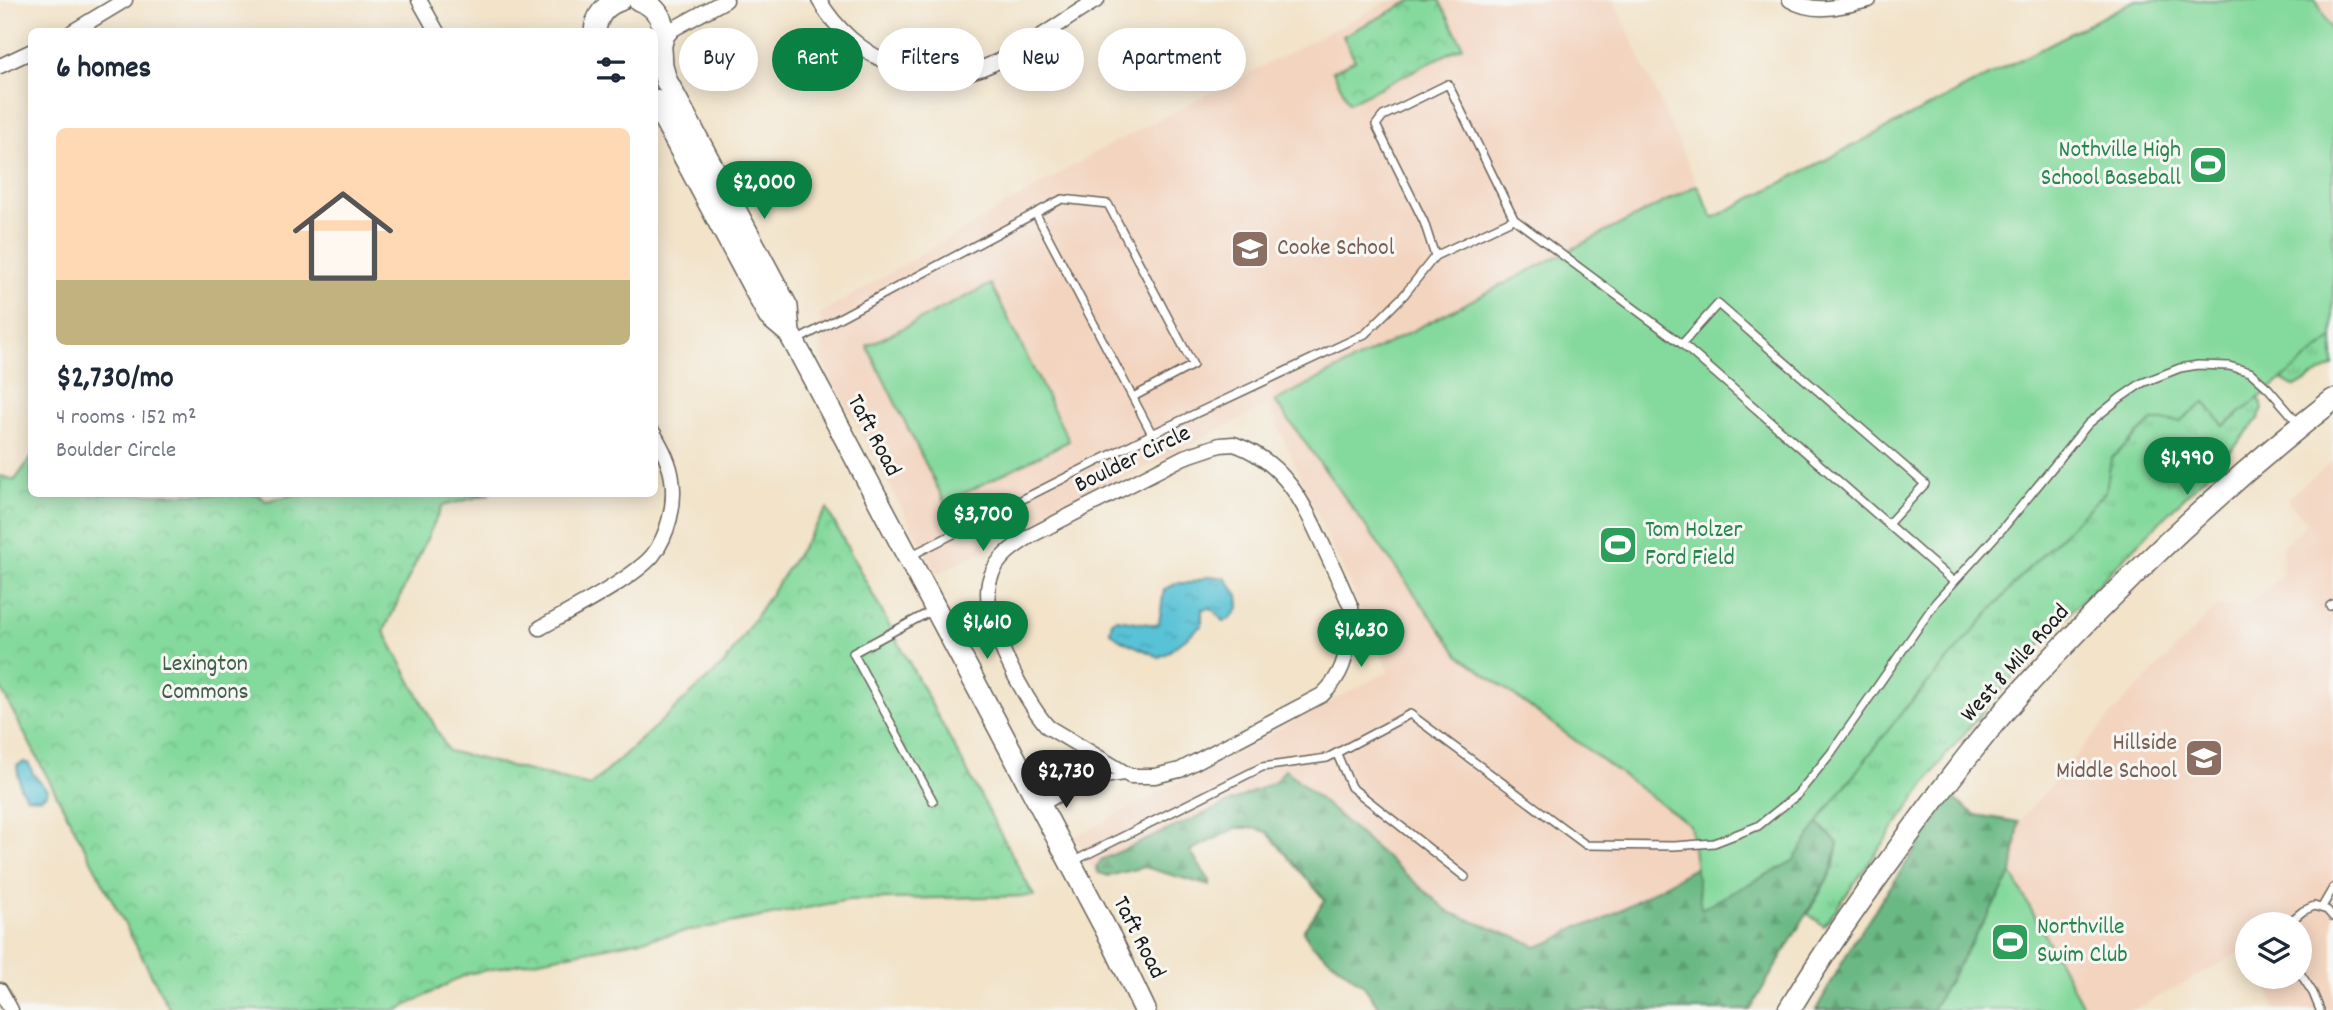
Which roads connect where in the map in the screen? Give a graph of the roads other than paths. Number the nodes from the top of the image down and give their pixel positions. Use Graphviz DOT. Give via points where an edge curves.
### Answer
graph roads {
  1 [pos="125,0"];
  2 [pos="419,0"];
  3 [pos="620,0"];
  4 [pos="726,0"];
  5 [pos="819,0"];
  6 [pos="1097,0"];
  7 [pos="1790,0"];
  8 [pos="1869,0"];
  9 [pos="648,1"];
  10 [pos="595,21"];
  11 [pos="79,28"];
  12 [pos="435,28"];
  13 [pos="660,49"];
  14 [pos="28,53"];
  15 [pos="0,66"];
  16 [pos="658,108"];
  17 [pos="1036,214"];
  18 [pos="1514,219"];
  19 [pos="1435,256"];
  20 [pos="791,337"];
  21 [pos="1682,344"];
  22 [pos="1133,397"];
  23 [pos="2333,400"];
  24 [pos="2300,425"];
  25 [pos="1152,434"];
  26 [pos="658,442"];
  27 [pos="1888,524"];
  28 [pos="908,557"];
  29 [pos="1954,582"];
  30 [pos="935,608"];
  31 [pos="540,628"];
  32 [pos="1090,754"];
  33 [pos="1337,754"];
  34 [pos="1130,776"];
  35 [pos="1076,784"];
  36 [pos="933,801"];
  37 [pos="1039,805"];
  38 [pos="1070,863"];
  39 [pos="1465,877"];
  40 [pos="2333,888"];
  41 [pos="2322,907"];
  42 [pos="2302,912"];
  43 [pos="2333,917"];
  44 [pos="2311,989"];
  45 [pos="0,990"];
  46 [pos="10,1010"];
  47 [pos="1145,1010"];
  48 [pos="1789,1010"];
  49 [pos="2320,1010"];
  1 -- 11 [label="street"];
  2 -- 12 [label="street"];
  3 -- 10 [label="street" via="605,8"];
  4 -- 13 [label="street" via="673,29"];
  5 -- 6 [label="street" via="839,30 880,61 948,75 993,64"];
  7 -- 8 [label="street" via="1812,9"];
  9 -- 13 [label="street, Taft Road" via="664,29"];
  13 -- 20 [label="street, Taft Road" via="666,80 787,307"];
  14 -- 15 [label="street"];
  16 -- 20 [label="street, Taft Road" via="769,316"];
  17 -- 20 [label="lane"];
  17 -- 22 [label="lane"];
  17 -- 22 [label="lane" via="1062,199 1108,204 1115,217 1193,365"];
  18 -- 19 [label="lane"];
  18 -- 19 [label="lane" via="1448,85 1383,116 1376,125 1424,222"];
  18 -- 21 [label="lane"];
  19 -- 25 [label="lane" via="1365,334"];
  20 -- 28 [label="street, Taft Road"];
  21 -- 27 [label="lane"];
  21 -- 27 [label="lane" via="1718,304 1925,484"];
  22 -- 25 [label="lane"];
  23 -- 24 [label="street, West 8 Mile Road"];
  24 -- 29 [label="lane" via="2250,372 2199,365 2142,383 2088,424"];
  24 -- 48 [label="street, West 8 Mile Road" via="2175,537 2052,659 1927,809 1833,939"];
  25 -- 28 [label="lane"];
  26 -- 31 [label="street" via="673,491 668,527 652,556"];
  27 -- 29 [label="lane"];
  28 -- 30 [label="street, Taft Road"];
  29 -- 33 [label="lane" via="1797,795 1758,826 1714,843 1586,845 1410,714"];
  30 -- 36 [label="lane" via="853,653"];
  30 -- 37 [label="street, Taft Road"];
  32 -- 34 [label="street, Boulder Circle"];
  32 -- 34 [label="street, Boulder Circle" via="1048,727 1031,704 990,617 987,597 998,561 1032,535 1184,457 1227,444 1247,449 1270,465 1303,502 1348,600 1352,616 1343,670 1322,695 1180,770"];
  32 -- 35 [label="lane" via="1089,766"];
  33 -- 38 [label="lane" via="1262,767"];
  33 -- 39 [label="lane" via="1351,787"];
  34 -- 35 [label="lane"];
  35 -- 37 [label="street"];
  37 -- 38 [label="street, Taft Road"];
  38 -- 47 [label="street, Taft Road"];
  40 -- 41 [label="lane"];
  41 -- 42 [label="lane"];
  41 -- 43 [label="lane"];
  44 -- 49 [label="lane"];
  45 -- 46 [label="street"];
}
